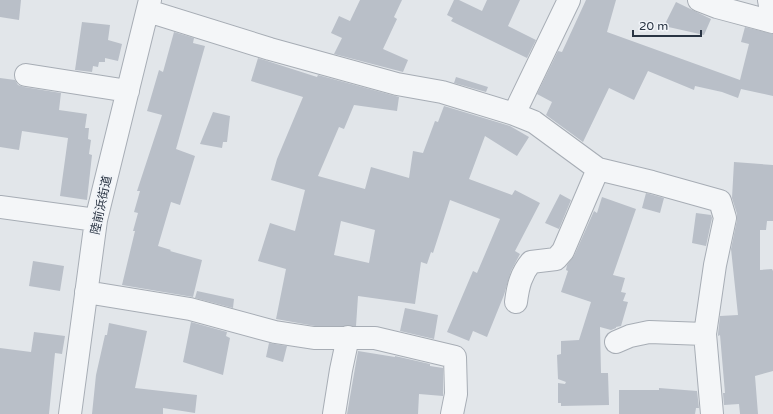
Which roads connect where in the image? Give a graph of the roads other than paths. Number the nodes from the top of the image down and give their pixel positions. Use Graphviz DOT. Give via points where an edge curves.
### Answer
graph roads {
  1 [pos="569,0"];
  2 [pos="699,0"];
  3 [pos="769,0"];
  4 [pos="149,5"];
  5 [pos="773,22"];
  6 [pos="26,75"];
  7 [pos="128,91"];
  8 [pos="514,114"];
  9 [pos="598,169"];
  10 [pos="0,207"];
  11 [pos="96,220"];
  12 [pos="86,292"];
  13 [pos="516,302"];
  14 [pos="705,334"];
  15 [pos="348,337"];
  16 [pos="616,342"];
  17 [pos="70,414"];
  18 [pos="334,414"];
  19 [pos="452,414"];
  20 [pos="712,414"];
  1 -- 8 [label="street"];
  2 -- 5 [label="street"];
  3 -- 5 [label="street"];
  4 -- 7 [label="street, 陸前浜街道"];
  4 -- 8 [label="street" via="270,49 397,84 442,92"];
  6 -- 7 [label="street"];
  7 -- 11 [label="street, 陸前浜街道"];
  8 -- 9 [label="street" via="534,122"];
  9 -- 13 [label="street" via="563,251 556,259 531,262 520,278"];
  9 -- 14 [label="street" via="720,201 725,218 715,264"];
  10 -- 11 [label="street"];
  11 -- 12 [label="street, 陸前浜街道"];
  12 -- 15 [label="street" via="190,309 275,332 314,338"];
  12 -- 17 [label="street, 陸前浜街道"];
  14 -- 16 [label="street" via="649,332"];
  14 -- 20 [label="street"];
  15 -- 18 [label="street"];
  15 -- 19 [label="street" via="375,338 455,357 456,394"];
}
